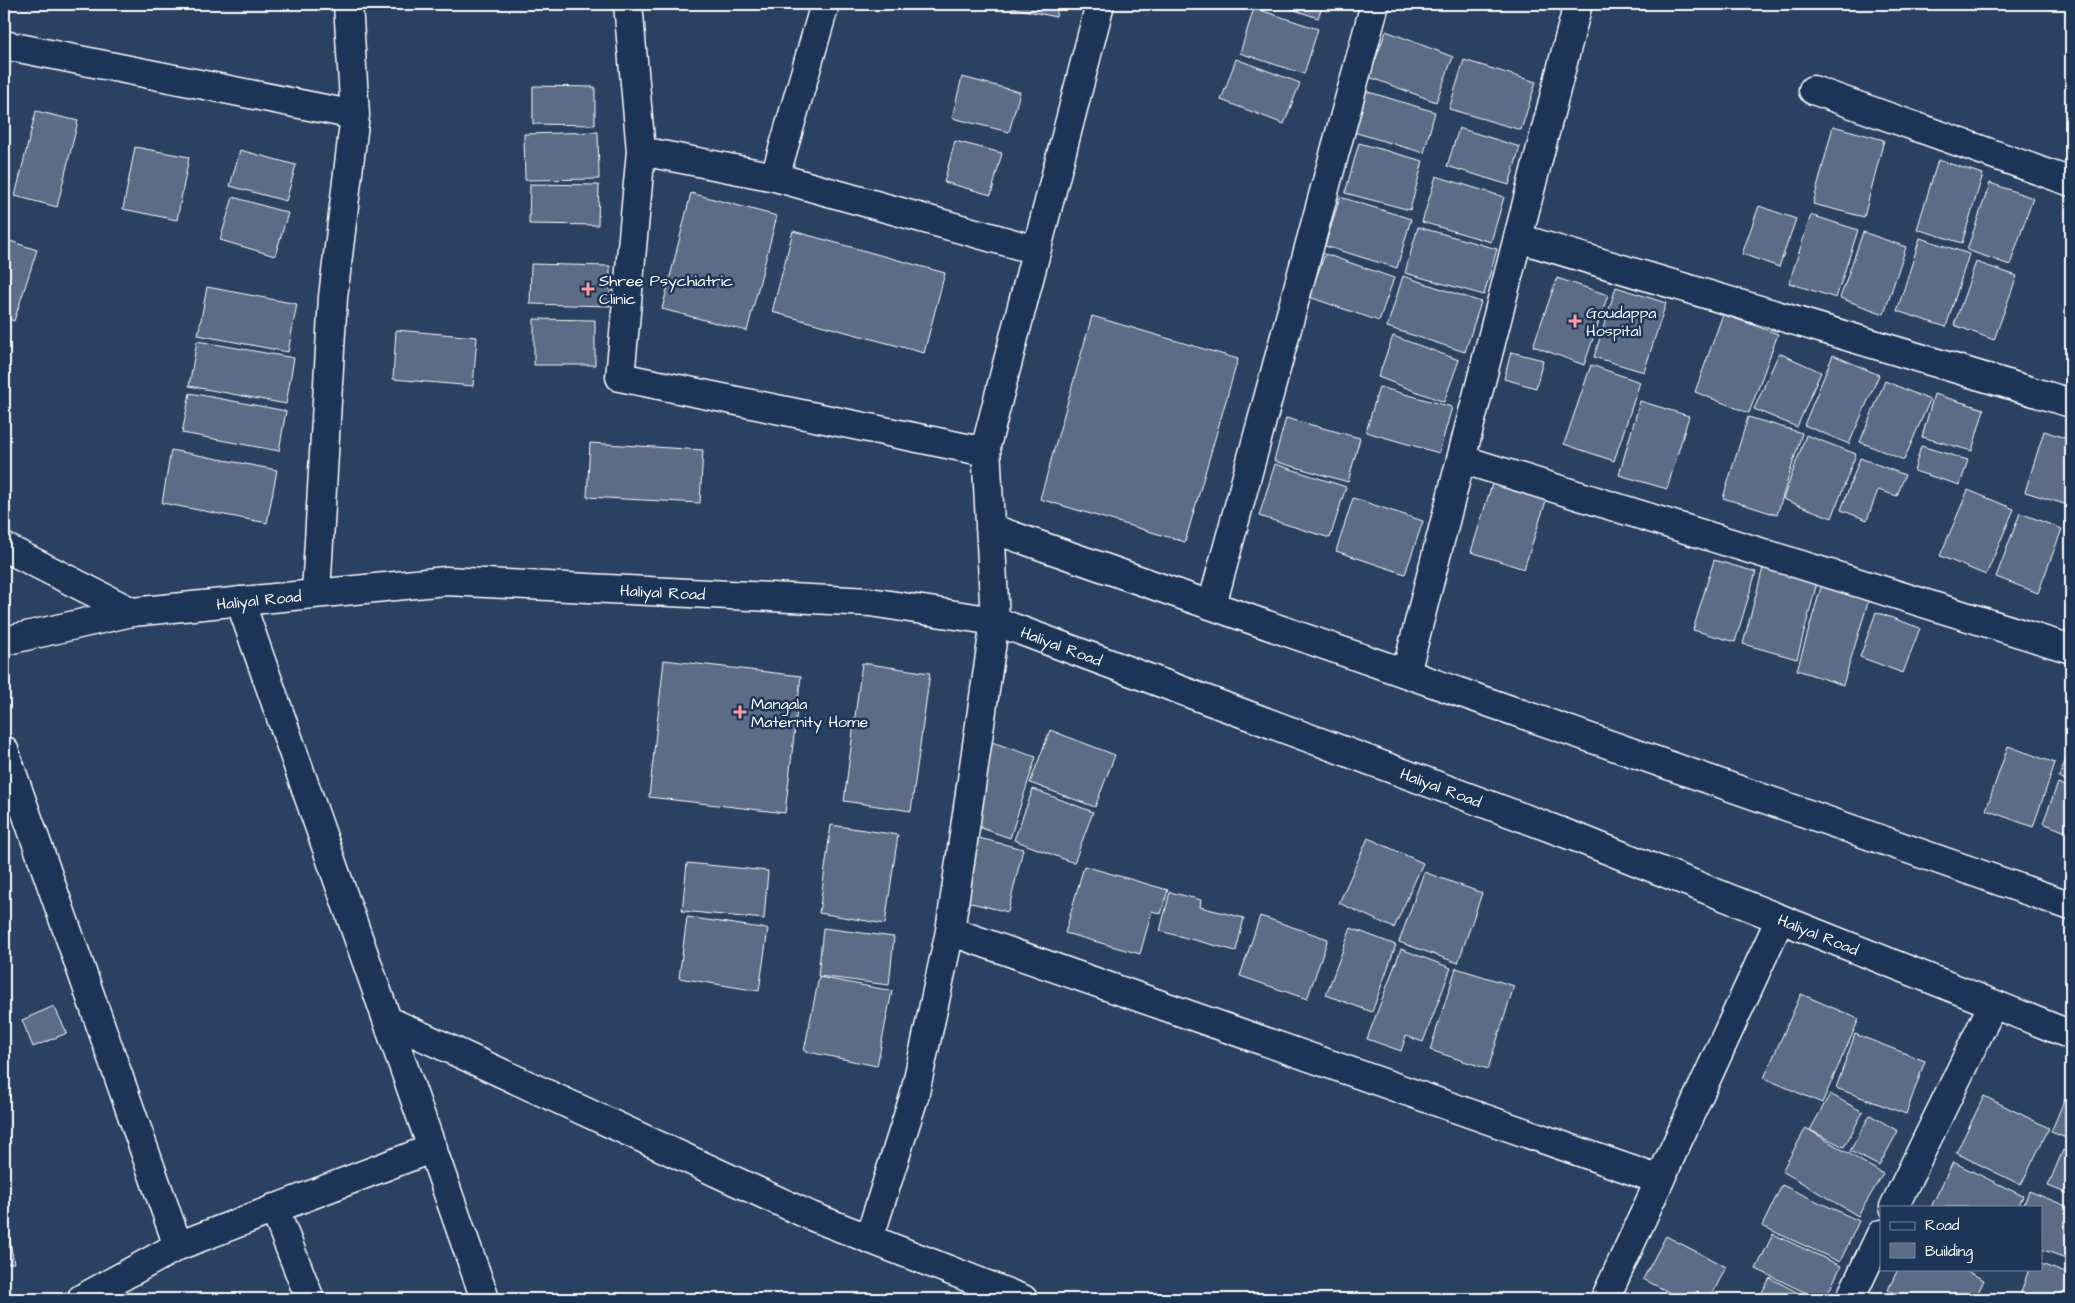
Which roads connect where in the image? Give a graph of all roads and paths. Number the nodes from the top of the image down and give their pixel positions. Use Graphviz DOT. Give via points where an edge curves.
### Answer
graph roads {
  1 [pos="348,4"];
  2 [pos="628,4"];
  3 [pos="825,4"];
  4 [pos="1100,4"];
  5 [pos="1375,4"];
  6 [pos="1578,4"];
  7 [pos="4,45"];
  8 [pos="1813,90"];
  9 [pos="355,115"];
  10 [pos="641,151"];
  11 [pos="775,177"];
  12 [pos="2071,182"];
  13 [pos="1518,238"];
  14 [pos="1036,250"];
  15 [pos="2071,403"];
  16 [pos="986,452"];
  17 [pos="1461,459"];
  18 [pos="990,528"];
  19 [pos="4,547"];
  20 [pos="316,594"];
  21 [pos="240,601"];
  22 [pos="1212,605"];
  23 [pos="132,612"];
  24 [pos="995,621"];
  25 [pos="4,641"];
  26 [pos="2071,649"];
  27 [pos="1406,673"];
  28 [pos="4,750"];
  29 [pos="2071,906"];
  30 [pos="1780,919"];
  31 [pos="950,931"];
  32 [pos="1992,1004"];
  33 [pos="389,1021"];
  34 [pos="2071,1036"];
  35 [pos="433,1148"];
  36 [pos="1660,1180"];
  37 [pos="1894,1206"];
  38 [pos="274,1208"];
  39 [pos="1880,1236"];
  40 [pos="869,1239"];
  41 [pos="178,1246"];
  42 [pos="484,1296"];
  43 [pos="82,1299"];
  44 [pos="310,1299"];
  45 [pos="1022,1299"];
  46 [pos="1605,1299"];
  47 [pos="1850,1299"];
  1 -- 9 [label="street"];
  2 -- 10 [label="street"];
  3 -- 11 [label="street"];
  4 -- 14 [label="street"];
  5 -- 22 [label="street"];
  6 -- 13 [label="street"];
  7 -- 9 [label="street"];
  8 -- 12 [label="street"];
  9 -- 20 [label="street" via="333,298"];
  10 -- 11 [label="street"];
  10 -- 16 [label="street" via="620,377"];
  11 -- 14 [label="street"];
  13 -- 15 [label="street"];
  13 -- 17 [label="street"];
  14 -- 16 [label="street"];
  16 -- 18 [label="street"];
  17 -- 26 [label="street"];
  17 -- 27 [label="street"];
  18 -- 22 [label="street"];
  18 -- 24 [label="street"];
  19 -- 23 [label="street"];
  20 -- 21 [label="street, Haliyal Road"];
  20 -- 24 [label="street, Haliyal Road" via="446,581 870,602"];
  21 -- 23 [label="street, Haliyal Road"];
  21 -- 33 [label="street"];
  22 -- 27 [label="street"];
  23 -- 25 [label="street, Haliyal Road"];
  24 -- 30 [label="street, Haliyal Road" via="1583,840"];
  24 -- 31 [label="street"];
  27 -- 29 [label="street"];
  28 -- 41 [label="street"];
  30 -- 32 [label="street, Haliyal Road"];
  30 -- 36 [label="street"];
  31 -- 36 [label="street"];
  31 -- 40 [label="street" via="914,1098"];
  32 -- 34 [label="street, Haliyal Road"];
  32 -- 37 [label="street"];
  33 -- 35 [label="street"];
  33 -- 40 [label="street" via="811,1216"];
  35 -- 38 [label="street"];
  35 -- 42 [label="street"];
  36 -- 46 [label="street"];
  38 -- 41 [label="street"];
  38 -- 44 [label="street"];
  39 -- 47 [label="street"];
  40 -- 45 [label="street"];
  41 -- 43 [label="street"];
}
